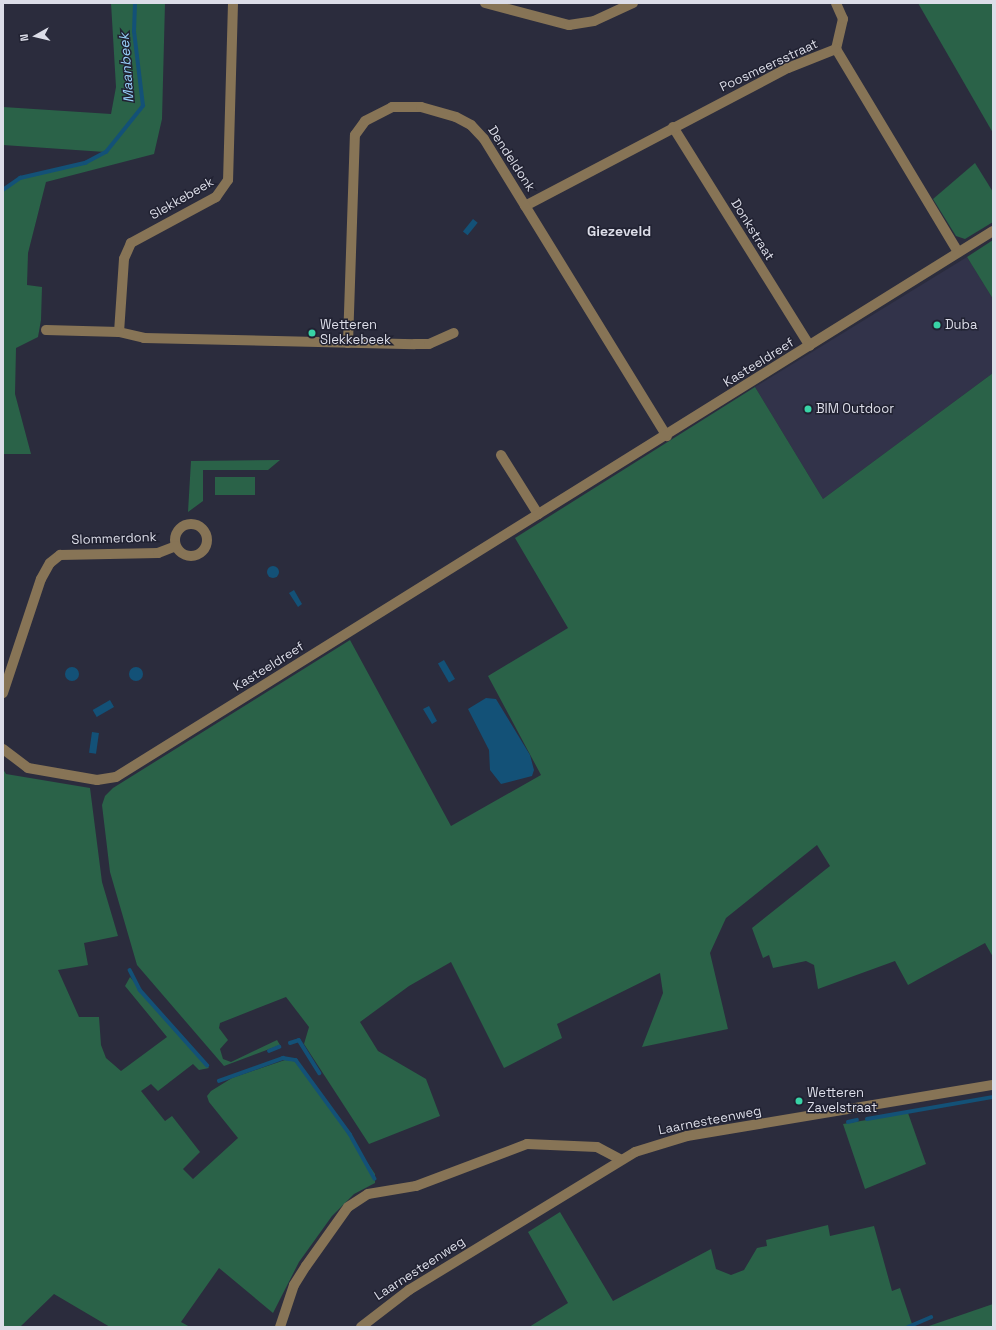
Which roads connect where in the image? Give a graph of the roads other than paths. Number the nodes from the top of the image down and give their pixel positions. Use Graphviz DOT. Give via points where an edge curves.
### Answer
graph roads {
  1 [pos="233,3"];
  2 [pos="485,3"];
  3 [pos="633,3"];
  4 [pos="836,3"];
  5 [pos="836,49"];
  6 [pos="673,127"];
  7 [pos="525,206"];
  8 [pos="993,231"];
  9 [pos="958,252"];
  10 [pos="46,330"];
  11 [pos="119,332"];
  12 [pos="454,333"];
  13 [pos="348,343"];
  14 [pos="810,346"];
  15 [pos="667,436"];
  16 [pos="501,455"];
  17 [pos="538,514"];
  18 [pos="176,546"];
  19 [pos="3,693"];
  20 [pos="3,749"];
  21 [pos="993,1085"];
  22 [pos="620,1159"];
  23 [pos="280,1327"];
  24 [pos="361,1327"];
  1 -- 11 [label="street, Slekkebeek" via="228,180 216,197 132,244 124,259"];
  2 -- 3 [label="street" via="569,25 594,21"];
  4 -- 5 [label="street" via="843,19"];
  5 -- 6 [label="street, Poosmeersstraat" via="788,68"];
  5 -- 9 [label="street, Poosmeersstraat"];
  6 -- 7 [label="street, Poosmeersstraat"];
  6 -- 14 [label="street, Donkstraat"];
  7 -- 13 [label="street, Dendeldonk" via="484,139 464,121 407,105 377,113 365,121 354,135"];
  7 -- 15 [label="street, Dendeldonk"];
  8 -- 9 [label="street, Kasteeldreef"];
  9 -- 14 [label="street, Kasteeldreef"];
  10 -- 11 [label="street"];
  11 -- 13 [label="street" via="144,338"];
  12 -- 13 [label="street" via="429,344"];
  14 -- 15 [label="street, Kasteeldreef"];
  15 -- 17 [label="street, Kasteeldreef"];
  16 -- 17 [label="street"];
  17 -- 20 [label="street, Kasteeldreef" via="116,777 97,780 28,768 11,758"];
  18 -- 19 [label="street, Slommerdonk" via="158,553 60,555 50,563 40,579"];
  21 -- 22 [label="street, Laarnesteenweg" via="687,1136"];
  22 -- 23 [label="street" via="597,1147 527,1144 416,1186 368,1194 348,1207 306,1266 294,1285"];
  22 -- 24 [label="street, Laarnesteenweg" via="409,1290"];
}
